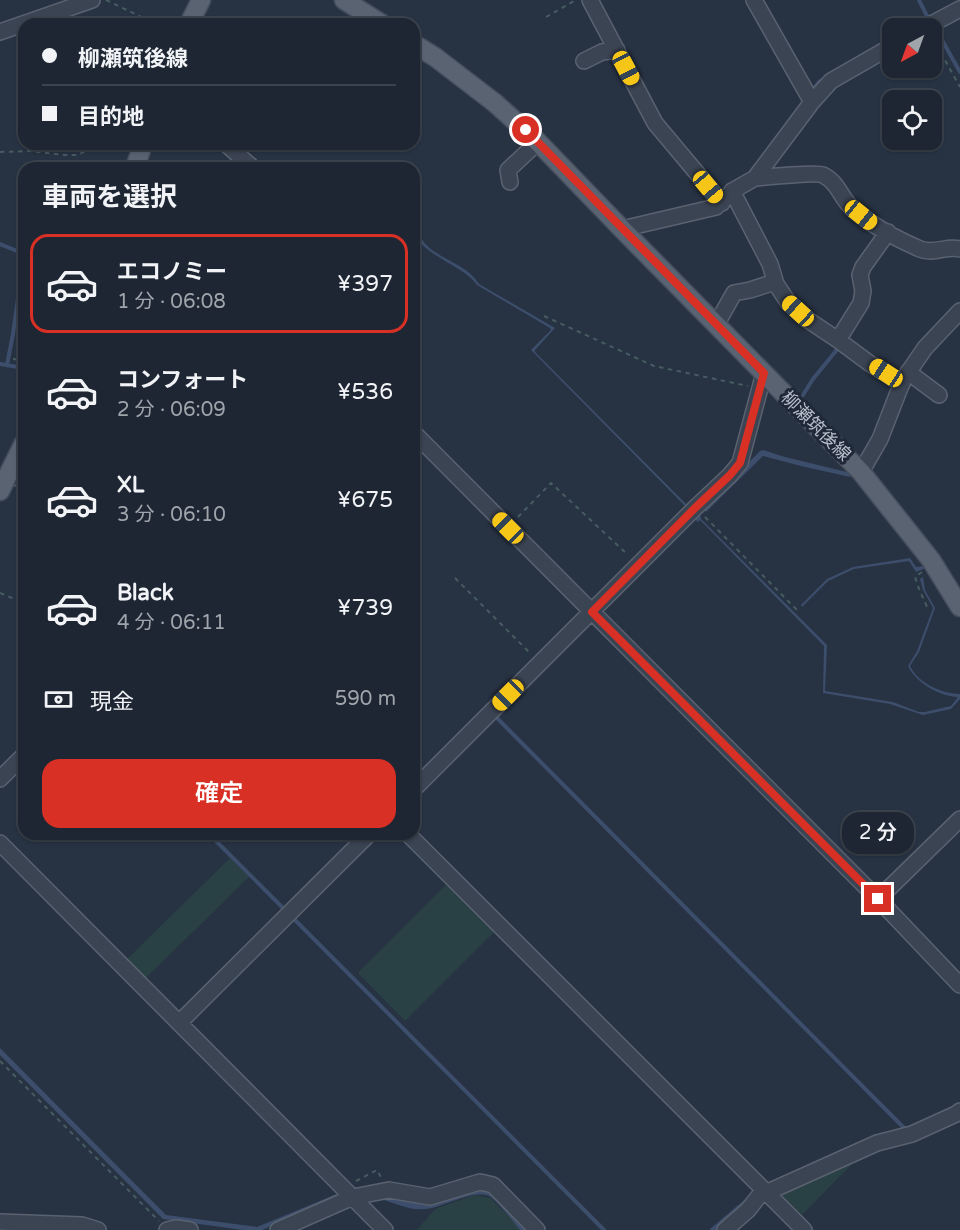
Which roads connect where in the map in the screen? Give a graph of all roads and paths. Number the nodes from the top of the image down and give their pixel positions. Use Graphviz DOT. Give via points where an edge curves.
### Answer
graph roads {
  1 [pos="92,0"];
  2 [pos="106,0"];
  3 [pos="201,0"];
  4 [pos="344,0"];
  5 [pos="576,0"];
  6 [pos="590,0"];
  7 [pos="754,0"];
  8 [pos="960,9"];
  9 [pos="546,17"];
  10 [pos="40,18"];
  11 [pos="144,18"];
  12 [pos="192,18"];
  13 [pos="372,18"];
  14 [pos="942,18"];
  15 [pos="18,26"];
  16 [pos="0,32"];
  17 [pos="420,48"];
  18 [pos="617,50"];
  19 [pos="882,52"];
  20 [pos="942,55"];
  21 [pos="584,61"];
  22 [pos="960,87"];
  23 [pos="812,102"];
  24 [pos="538,142"];
  25 [pos="87,150"];
  26 [pos="233,150"];
  27 [pos="0,152"];
  28 [pos="247,162"];
  29 [pos="755,178"];
  30 [pos="510,182"];
  31 [pos="727,197"];
  32 [pos="622,229"];
  33 [pos="888,232"];
  34 [pos="960,249"];
  35 [pos="775,282"];
  36 [pos="960,311"];
  37 [pos="544,316"];
  38 [pos="716,325"];
  39 [pos="838,340"];
  40 [pos="13,359"];
  41 [pos="18,359"];
  42 [pos="905,378"];
  43 [pos="762,381"];
  44 [pos="939,395"];
  45 [pos="420,439"];
  46 [pos="18,457"];
  47 [pos="861,472"];
  48 [pos="7,482"];
  49 [pos="695,508"];
  50 [pos="508,528"];
  51 [pos="638,566"];
  52 [pos="934,566"];
  53 [pos="455,578"];
  54 [pos="0,593"];
  55 [pos="18,600"];
  56 [pos="960,607"];
  57 [pos="928,609"];
  58 [pos="798,610"];
  59 [pos="592,612"];
  60 [pos="540,664"];
  61 [pos="18,761"];
  62 [pos="0,779"];
  63 [pos="420,783"];
  64 [pos="960,819"];
  65 [pos="363,840"];
  66 [pos="414,840"];
  67 [pos="0,843"];
  68 [pos="878,899"];
  69 [pos="960,985"];
  70 [pos="179,1023"];
  71 [pos="0,1061"];
  72 [pos="960,1111"];
  73 [pos="388,1190"];
  74 [pos="348,1192"];
  75 [pos="767,1192"];
  76 [pos="0,1222"];
  77 [pos="98,1230"];
  78 [pos="167,1230"];
  79 [pos="190,1230"];
  80 [pos="278,1230"];
  81 [pos="385,1230"];
  82 [pos="537,1230"];
  83 [pos="725,1230"];
  84 [pos="804,1230"];
  1 -- 10 [label="street"];
  2 -- 11 [label="path"];
  3 -- 12 [label="main road"];
  4 -- 13 [label="main road"];
  5 -- 9 [label="path"];
  6 -- 18 [label="street"];
  7 -- 23 [label="street"];
  8 -- 14 [label="street"];
  15 -- 16 [label="street"];
  17 -- 24 [label="main road, 柳瀬筑後線" via="495,103"];
  18 -- 21 [label="street"];
  18 -- 31 [label="street" via="655,123"];
  19 -- 23 [label="street" via="831,81"];
  20 -- 22 [label="path"];
  23 -- 29 [label="street"];
  24 -- 30 [label="street" via="508,170"];
  24 -- 32 [label="main road, 柳瀬筑後線"];
  25 -- 27 [label="path" via="77,155"];
  26 -- 28 [label="street"];
  29 -- 31 [label="street"];
  29 -- 33 [label="street" via="821,174 836,184 850,207"];
  31 -- 32 [label="street" via="716,207"];
  31 -- 35 [label="street" via="770,264"];
  32 -- 38 [label="main road, 柳瀬筑後線"];
  33 -- 34 [label="street" via="922,250"];
  33 -- 39 [label="street" via="863,267 861,303"];
  35 -- 38 [label="street" via="734,293"];
  35 -- 39 [label="street" via="788,302"];
  36 -- 42 [label="street" via="925,348"];
  37 -- 43 [label="path" via="654,366"];
  38 -- 43 [label="main road, 柳瀬筑後線"];
  39 -- 42 [label="street" via="870,363"];
  40 -- 41 [label="path"];
  42 -- 44 [label="street"];
  42 -- 47 [label="street" via="880,439"];
  43 -- 47 [label="main road, 柳瀬筑後線"];
  43 -- 49 [label="street" via="740,463"];
  45 -- 50 [label="street"];
  46 -- 48 [label="main road"];
  47 -- 52 [label="main road, 柳瀬筑後線"];
  49 -- 51 [label="street"];
  49 -- 58 [label="path"];
  50 -- 51 [label="path" via="551,483"];
  50 -- 59 [label="street"];
  51 -- 59 [label="street"];
  52 -- 56 [label="main road, 柳瀬筑後線"];
  52 -- 57 [label="path" via="915,577"];
  53 -- 60 [label="path"];
  54 -- 55 [label="path"];
  59 -- 60 [label="street"];
  59 -- 68 [label="street"];
  60 -- 63 [label="street"];
  61 -- 62 [label="street"];
  64 -- 68 [label="street"];
  65 -- 70 [label="street"];
  66 -- 75 [label="street"];
  67 -- 70 [label="street"];
  68 -- 69 [label="street"];
  70 -- 74 [label="street"];
  71 -- 78 [label="path"];
  72 -- 75 [label="street"];
  73 -- 74 [label="street"];
  73 -- 74 [label="path" via="377,1170"];
  73 -- 82 [label="street" via="430,1197 480,1182 493,1185"];
  74 -- 80 [label="street"];
  74 -- 81 [label="street"];
  75 -- 83 [label="street"];
  75 -- 84 [label="street"];
  76 -- 77 [label="street" via="82,1225"];
  78 -- 79 [label="street"];
}
